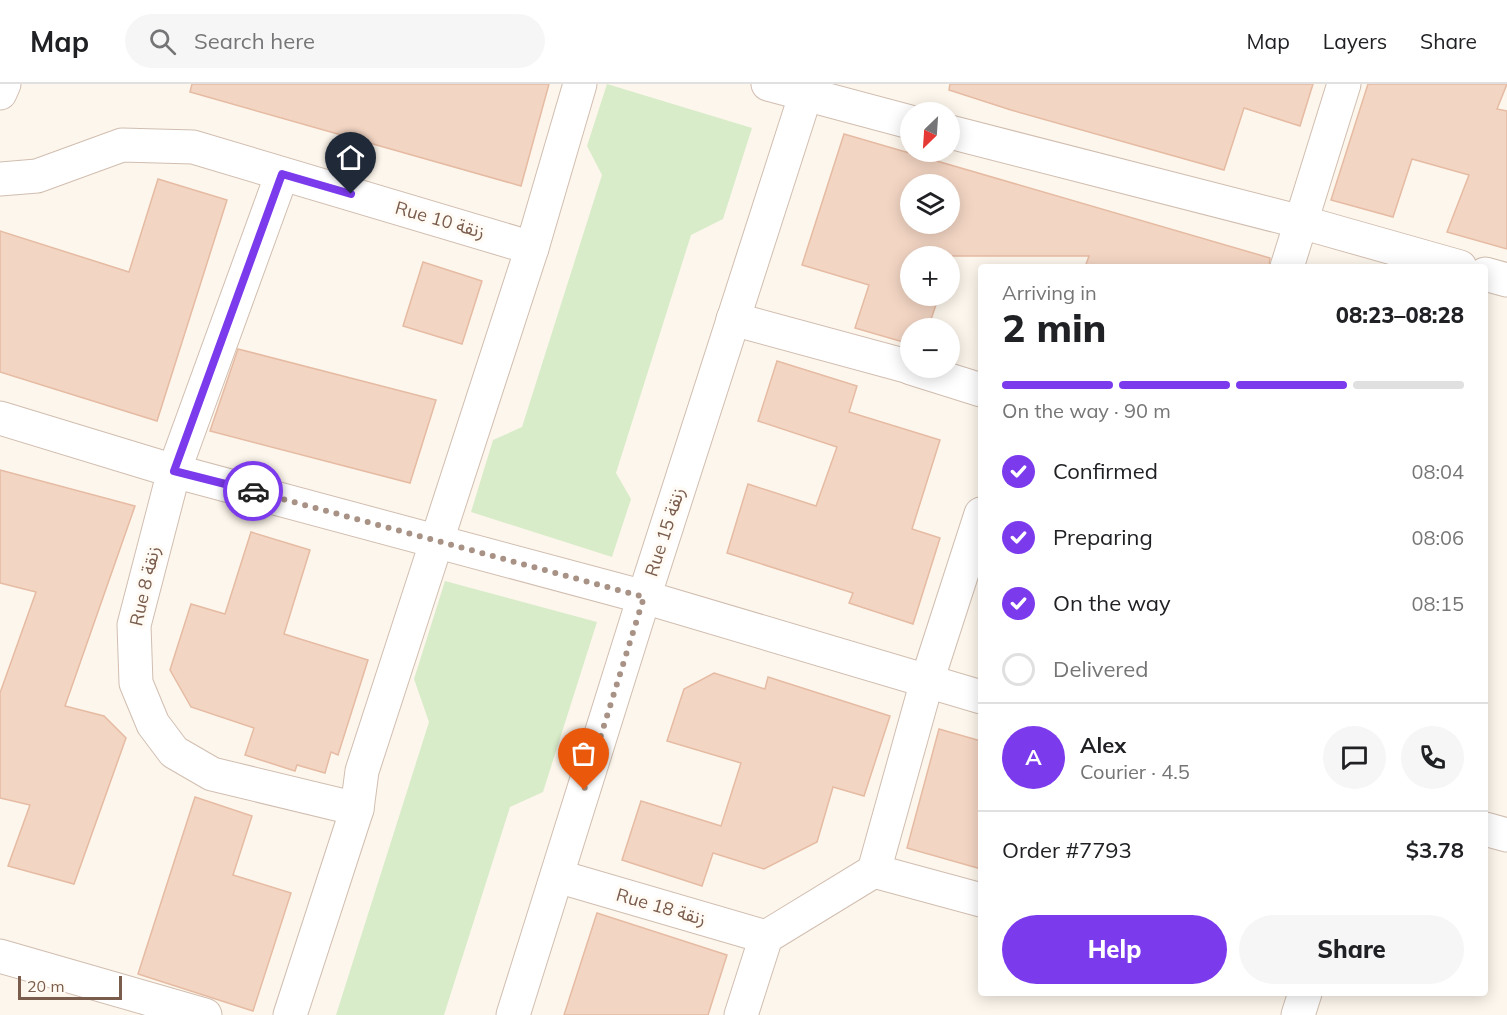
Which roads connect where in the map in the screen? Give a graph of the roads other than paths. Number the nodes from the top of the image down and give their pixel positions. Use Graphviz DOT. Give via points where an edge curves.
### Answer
graph roads {
  1 [pos="4,84"];
  2 [pos="580,84"];
  3 [pos="768,84"];
  4 [pos="1344,84"];
  5 [pos="808,90"];
  6 [pos="0,93"];
  7 [pos="900,119"];
  8 [pos="960,135"];
  9 [pos="282,174"];
  10 [pos="0,179"];
  11 [pos="1301,222"];
  12 [pos="532,248"];
  13 [pos="1288,264"];
  14 [pos="1450,264"];
  15 [pos="1488,275"];
  16 [pos="1507,280"];
  17 [pos="734,319"];
  18 [pos="900,364"];
  19 [pos="944,378"];
  20 [pos="978,389"];
  21 [pos="0,418"];
  22 [pos="174,471"];
  23 [pos="978,523"];
  24 [pos="437,541"];
  25 [pos="644,597"];
  26 [pos="927,681"];
  27 [pos="978,696"];
  28 [pos="357,809"];
  29 [pos="1488,830"];
  30 [pos="1507,835"];
  31 [pos="874,871"];
  32 [pos="557,876"];
  33 [pos="978,899"];
  34 [pos="766,937"];
  35 [pos="0,956"];
  36 [pos="1304,996"];
  37 [pos="205,1015"];
  38 [pos="290,1015"];
  39 [pos="513,1015"];
  40 [pos="741,1015"];
  41 [pos="1298,1015"];
  1 -- 6 [label="street"];
  2 -- 12 [label="street"];
  3 -- 5 [label="street"];
  4 -- 11 [label="street"];
  5 -- 7 [label="street"];
  5 -- 17 [label="street, Rue 15 زنقة"];
  8 -- 11 [label="street"];
  9 -- 10 [label="street, Rue 10 زنقة" via="193,147 122,145 37,176"];
  9 -- 12 [label="street, Rue 10 زنقة"];
  9 -- 22 [label="street, Rue 8 زنقة"];
  11 -- 13 [label="street"];
  11 -- 14 [label="street"];
  12 -- 24 [label="street"];
  15 -- 16 [label="street"];
  17 -- 18 [label="street"];
  17 -- 25 [label="street, Rue 15 زنقة"];
  19 -- 20 [label="street"];
  21 -- 22 [label="street"];
  22 -- 24 [label="street"];
  22 -- 28 [label="street, Rue 8 زنقة" via="134,626 136,683 153,724 174,752 212,774"];
  23 -- 26 [label="street"];
  24 -- 25 [label="street"];
  24 -- 28 [label="street" via="362,771"];
  25 -- 26 [label="street"];
  25 -- 32 [label="street, Rue 15 زنقة"];
  26 -- 27 [label="street"];
  26 -- 31 [label="street"];
  28 -- 38 [label="street"];
  29 -- 30 [label="street"];
  31 -- 33 [label="street"];
  31 -- 34 [label="street"];
  32 -- 34 [label="street, Rue 18 زنقة"];
  32 -- 39 [label="street, Rue 15 زنقة"];
  34 -- 40 [label="street"];
  35 -- 37 [label="street"];
  36 -- 41 [label="street"];
}
